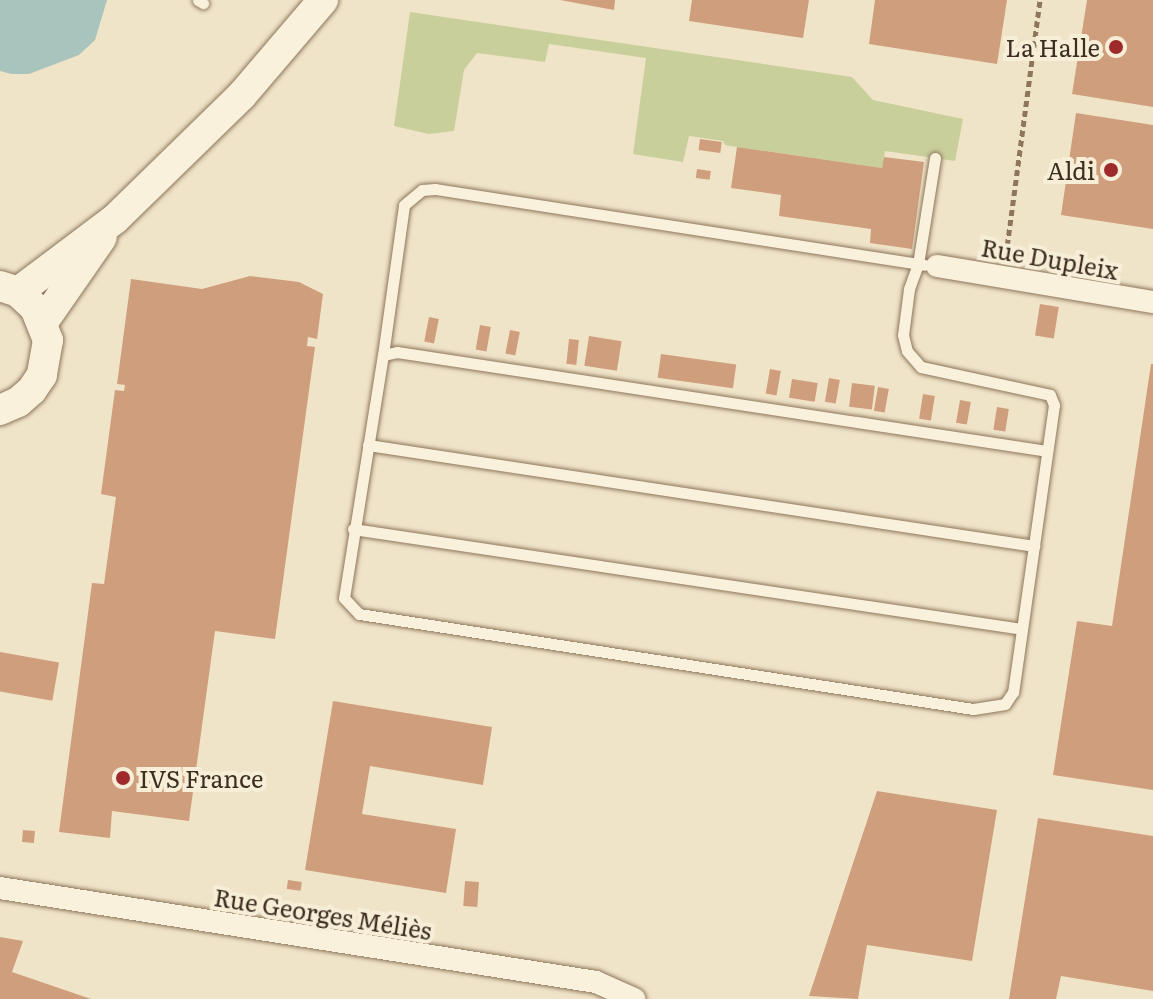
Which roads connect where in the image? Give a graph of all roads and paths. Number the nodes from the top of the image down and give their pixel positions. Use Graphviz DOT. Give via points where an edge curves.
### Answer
graph roads {
  1 [pos="1040,0"];
  2 [pos="320,3"];
  3 [pos="935,158"];
  4 [pos="115,219"];
  5 [pos="928,265"];
  6 [pos="1003,276"];
  7 [pos="9,289"];
  8 [pos="1153,302"];
  9 [pos="43,322"];
  10 [pos="383,355"];
  11 [pos="0,410"];
  12 [pos="368,445"];
  13 [pos="1047,451"];
  14 [pos="353,529"];
  15 [pos="1034,546"];
  16 [pos="1022,629"];
  17 [pos="0,888"];
  18 [pos="634,999"];
  1 -- 6 [label="path"];
  2 -- 4 [label="street" via="242,95"];
  3 -- 5 [label="lane"];
  4 -- 7 [label="street"];
  4 -- 9 [label="street"];
  5 -- 6 [label="street, Rue Dupleix"];
  5 -- 10 [label="lane" via="422,190 404,205"];
  5 -- 13 [label="lane" via="909,289 903,335 907,351 921,367 1050,395 1054,405"];
  6 -- 8 [label="street, Rue Dupleix"];
  7 -- 9 [label="street"];
  9 -- 11 [label="street" via="48,340 42,375 18,402"];
  10 -- 12 [label="lane"];
  10 -- 13 [label="lane" via="397,352"];
  12 -- 14 [label="lane"];
  12 -- 15 [label="lane"];
  13 -- 15 [label="lane"];
  14 -- 16 [label="lane"];
  14 -- 16 [label="lane" via="344,598 359,614 973,709 1005,704 1013,692"];
  15 -- 16 [label="lane"];
  17 -- 18 [label="street, Rue Georges Méliès" via="596,982"];
}
